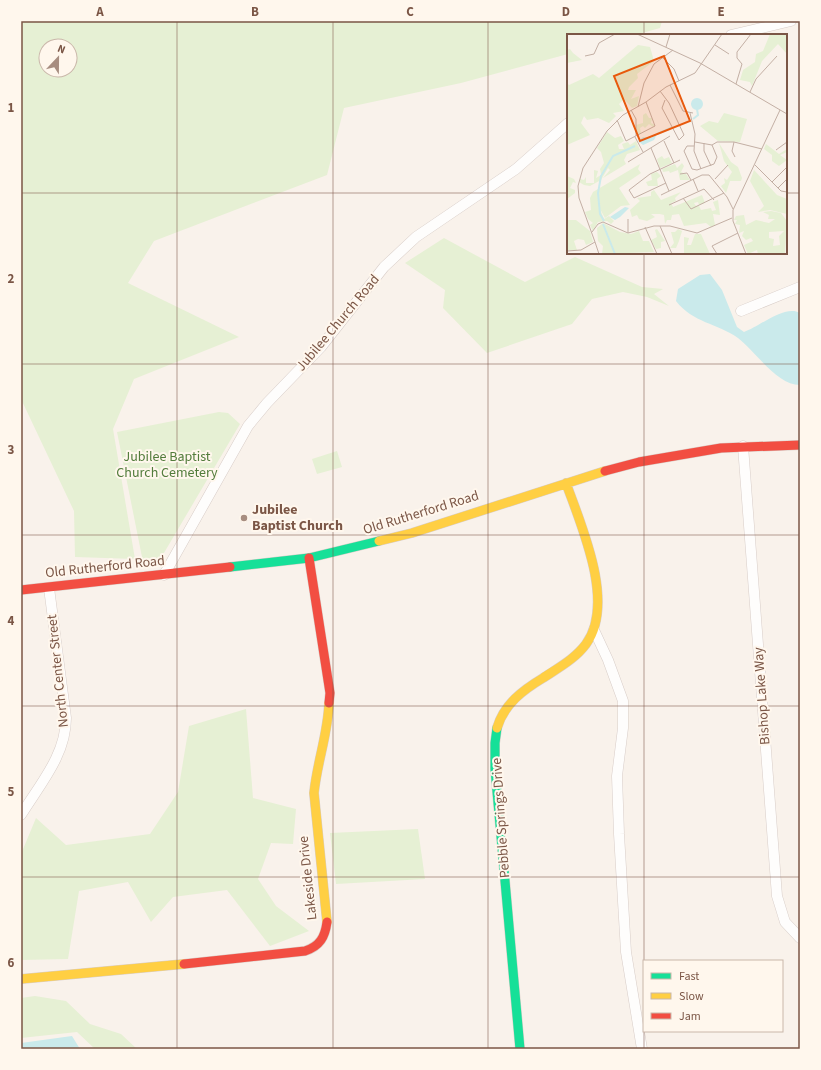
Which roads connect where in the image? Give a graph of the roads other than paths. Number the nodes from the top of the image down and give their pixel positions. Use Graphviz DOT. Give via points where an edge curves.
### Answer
graph roads {
  1 [pos="791,21"];
  2 [pos="735,34"];
  3 [pos="567,124"];
  4 [pos="800,287"];
  5 [pos="741,311"];
  6 [pos="800,445"];
  7 [pos="743,446"];
  8 [pos="566,483"];
  9 [pos="309,558"];
  10 [pos="164,575"];
  11 [pos="49,588"];
  12 [pos="21,590"];
  13 [pos="594,630"];
  14 [pos="21,815"];
  15 [pos="800,938"];
  16 [pos="21,979"];
  17 [pos="520,1049"];
  18 [pos="642,1049"];
  1 -- 2 [label="street"];
  3 -- 10 [label="street, Jubilee Church Road" via="516,169 416,238 384,267 320,347 248,426"];
  4 -- 5 [label="street"];
  6 -- 7 [label="street, Old Rutherford Road"];
  7 -- 8 [label="street, Old Rutherford Road" via="639,462"];
  7 -- 15 [label="street, Bishop Lake Way" via="777,896 785,922"];
  8 -- 9 [label="street, Old Rutherford Road" via="412,533"];
  8 -- 13 [label="street, Pebble Springs Drive" via="596,576 598,610"];
  9 -- 10 [label="street, Old Rutherford Road"];
  9 -- 16 [label="street, Lakeside Drive" via="330,693 328,726 314,793 327,921 319,945 308,951 280,955"];
  10 -- 11 [label="street, Old Rutherford Road"];
  11 -- 12 [label="street, Old Rutherford Road"];
  11 -- 14 [label="street, North Center Street" via="66,732 58,757"];
  13 -- 17 [label="street, Pebble Springs Drive" via="579,652 517,696 504,712 496,732 497,781"];
  13 -- 18 [label="street" via="621,692 623,705 617,776 619,834 626,952"];
}
